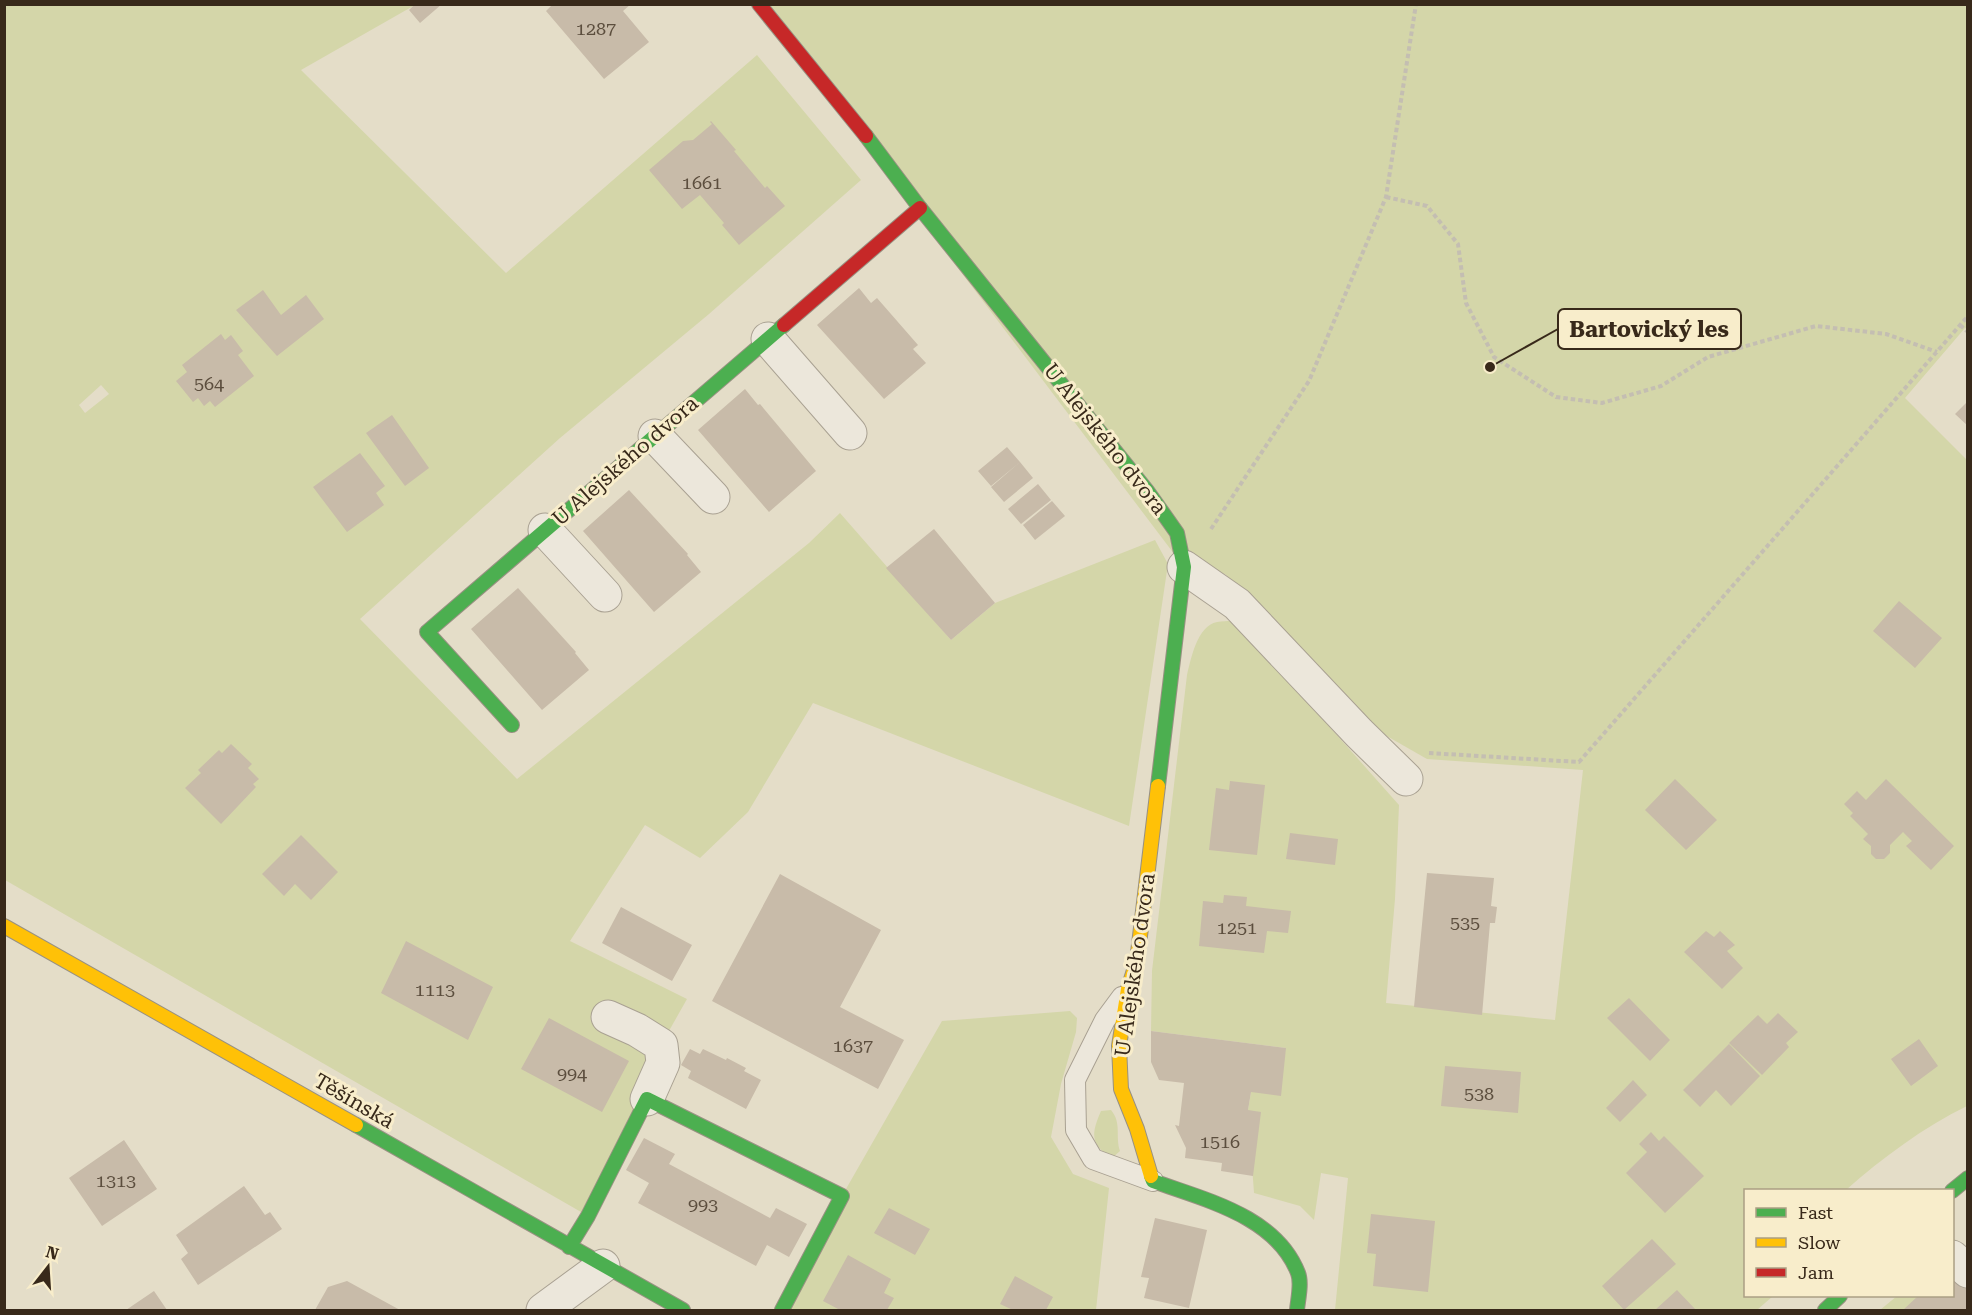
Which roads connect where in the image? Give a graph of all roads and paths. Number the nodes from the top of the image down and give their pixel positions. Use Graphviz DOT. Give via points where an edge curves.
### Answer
graph roads {
  1 [pos="759,4"];
  2 [pos="1416,4"];
  3 [pos="1386,197"];
  4 [pos="920,208"];
  5 [pos="1968,316"];
  6 [pos="1960,325"];
  7 [pos="1968,332"];
  8 [pos="768,339"];
  9 [pos="1937,351"];
  10 [pos="850,433"];
  11 [pos="655,436"];
  12 [pos="713,497"];
  13 [pos="545,530"];
  14 [pos="1184,567"];
  15 [pos="605,595"];
  16 [pos="512,725"];
  17 [pos="1426,753"];
  18 [pos="1406,779"];
  19 [pos="4,926"];
  20 [pos="1128,989"];
  21 [pos="608,1017"];
  22 [pos="647,1099"];
  23 [pos="1968,1178"];
  24 [pos="1153,1181"];
  25 [pos="1954,1190"];
  26 [pos="569,1247"];
  27 [pos="1954,1258"];
  28 [pos="603,1266"];
  29 [pos="1968,1271"];
  30 [pos="1839,1297"];
  31 [pos="543,1311"];
  32 [pos="684,1311"];
  33 [pos="782,1311"];
  34 [pos="1298,1311"];
  35 [pos="1824,1311"];
  1 -- 4 [label="street, U Alejského dvora"];
  2 -- 3 [label="path"];
  3 -- 9 [label="path" via="1427,206 1458,244 1466,303 1494,357 1556,397 1602,403 1661,386 1708,357 1816,326 1886,333"];
  3 -- 14 [label="path" via="1309,381"];
  4 -- 8 [label="street, U Alejského dvora"];
  4 -- 14 [label="street, U Alejského dvora" via="1149,492 1177,533"];
  5 -- 6 [label="path"];
  6 -- 7 [label="path"];
  6 -- 9 [label="path"];
  8 -- 10 [label="street"];
  8 -- 11 [label="street, U Alejského dvora"];
  9 -- 17 [label="path" via="1579,762"];
  11 -- 12 [label="street"];
  11 -- 13 [label="street, U Alejského dvora"];
  13 -- 15 [label="street"];
  13 -- 16 [label="street, U Alejského dvora" via="427,632"];
  14 -- 18 [label="street" via="1237,604"];
  14 -- 20 [label="street, U Alejského dvora" via="1137,961"];
  19 -- 26 [label="street, Těšínská"];
  20 -- 24 [label="street, U Alejského dvora" via="1119,1046 1121,1089"];
  20 -- 24 [label="lane" via="1105,1020 1076,1080 1076,1131 1093,1159"];
  21 -- 22 [label="street" via="661,1045 663,1063"];
  22 -- 26 [label="street"];
  22 -- 33 [label="street" via="842,1196"];
  23 -- 25 [label="street"];
  24 -- 34 [label="street" via="1234,1210 1281,1243 1299,1275"];
  26 -- 28 [label="street, Těšínská"];
  27 -- 29 [label="street"];
  28 -- 31 [label="street"];
  28 -- 32 [label="street, Těšínská"];
  30 -- 35 [label="street"];
}
